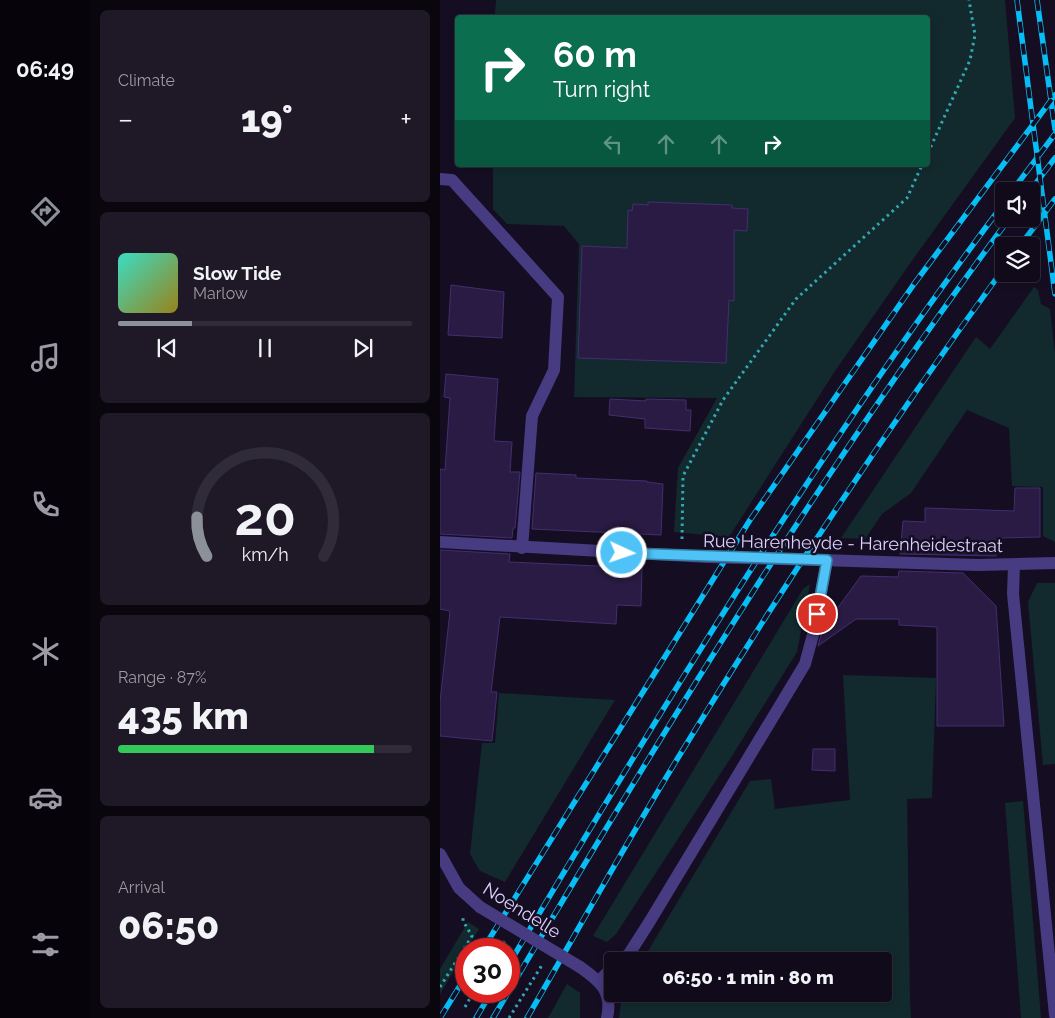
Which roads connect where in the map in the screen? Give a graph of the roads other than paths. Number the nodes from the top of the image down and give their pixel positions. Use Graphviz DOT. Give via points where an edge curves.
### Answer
graph roads {
  1 [pos="440,179"];
  2 [pos="440,542"];
  3 [pos="522,548"];
  4 [pos="824,560"];
  5 [pos="1014,564"];
  6 [pos="1055,564"];
  7 [pos="440,854"];
  8 [pos="630,952"];
  9 [pos="604,976"];
  10 [pos="600,980"];
  11 [pos="1055,1016"];
  12 [pos="607,1018"];
  1 -- 3 [label="street" via="452,180 558,296 554,370 532,416"];
  2 -- 3 [label="street, Rue Harenheyde - Harenheidestraat"];
  3 -- 4 [label="street, Rue Harenheyde - Harenheidestraat, bridge"];
  4 -- 5 [label="street, Rue Harenheyde - Harenheidestraat"];
  4 -- 8 [label="street" via="814,631 805,664"];
  5 -- 6 [label="street, Rue Harenheyde - Harenheidestraat"];
  5 -- 11 [label="street" via="1013,594"];
  7 -- 10 [label="street, Noendelle, bridge" via="459,888 480,907"];
  9 -- 10 [label="street"];
  10 -- 12 [label="street" via="608,996"];
}
